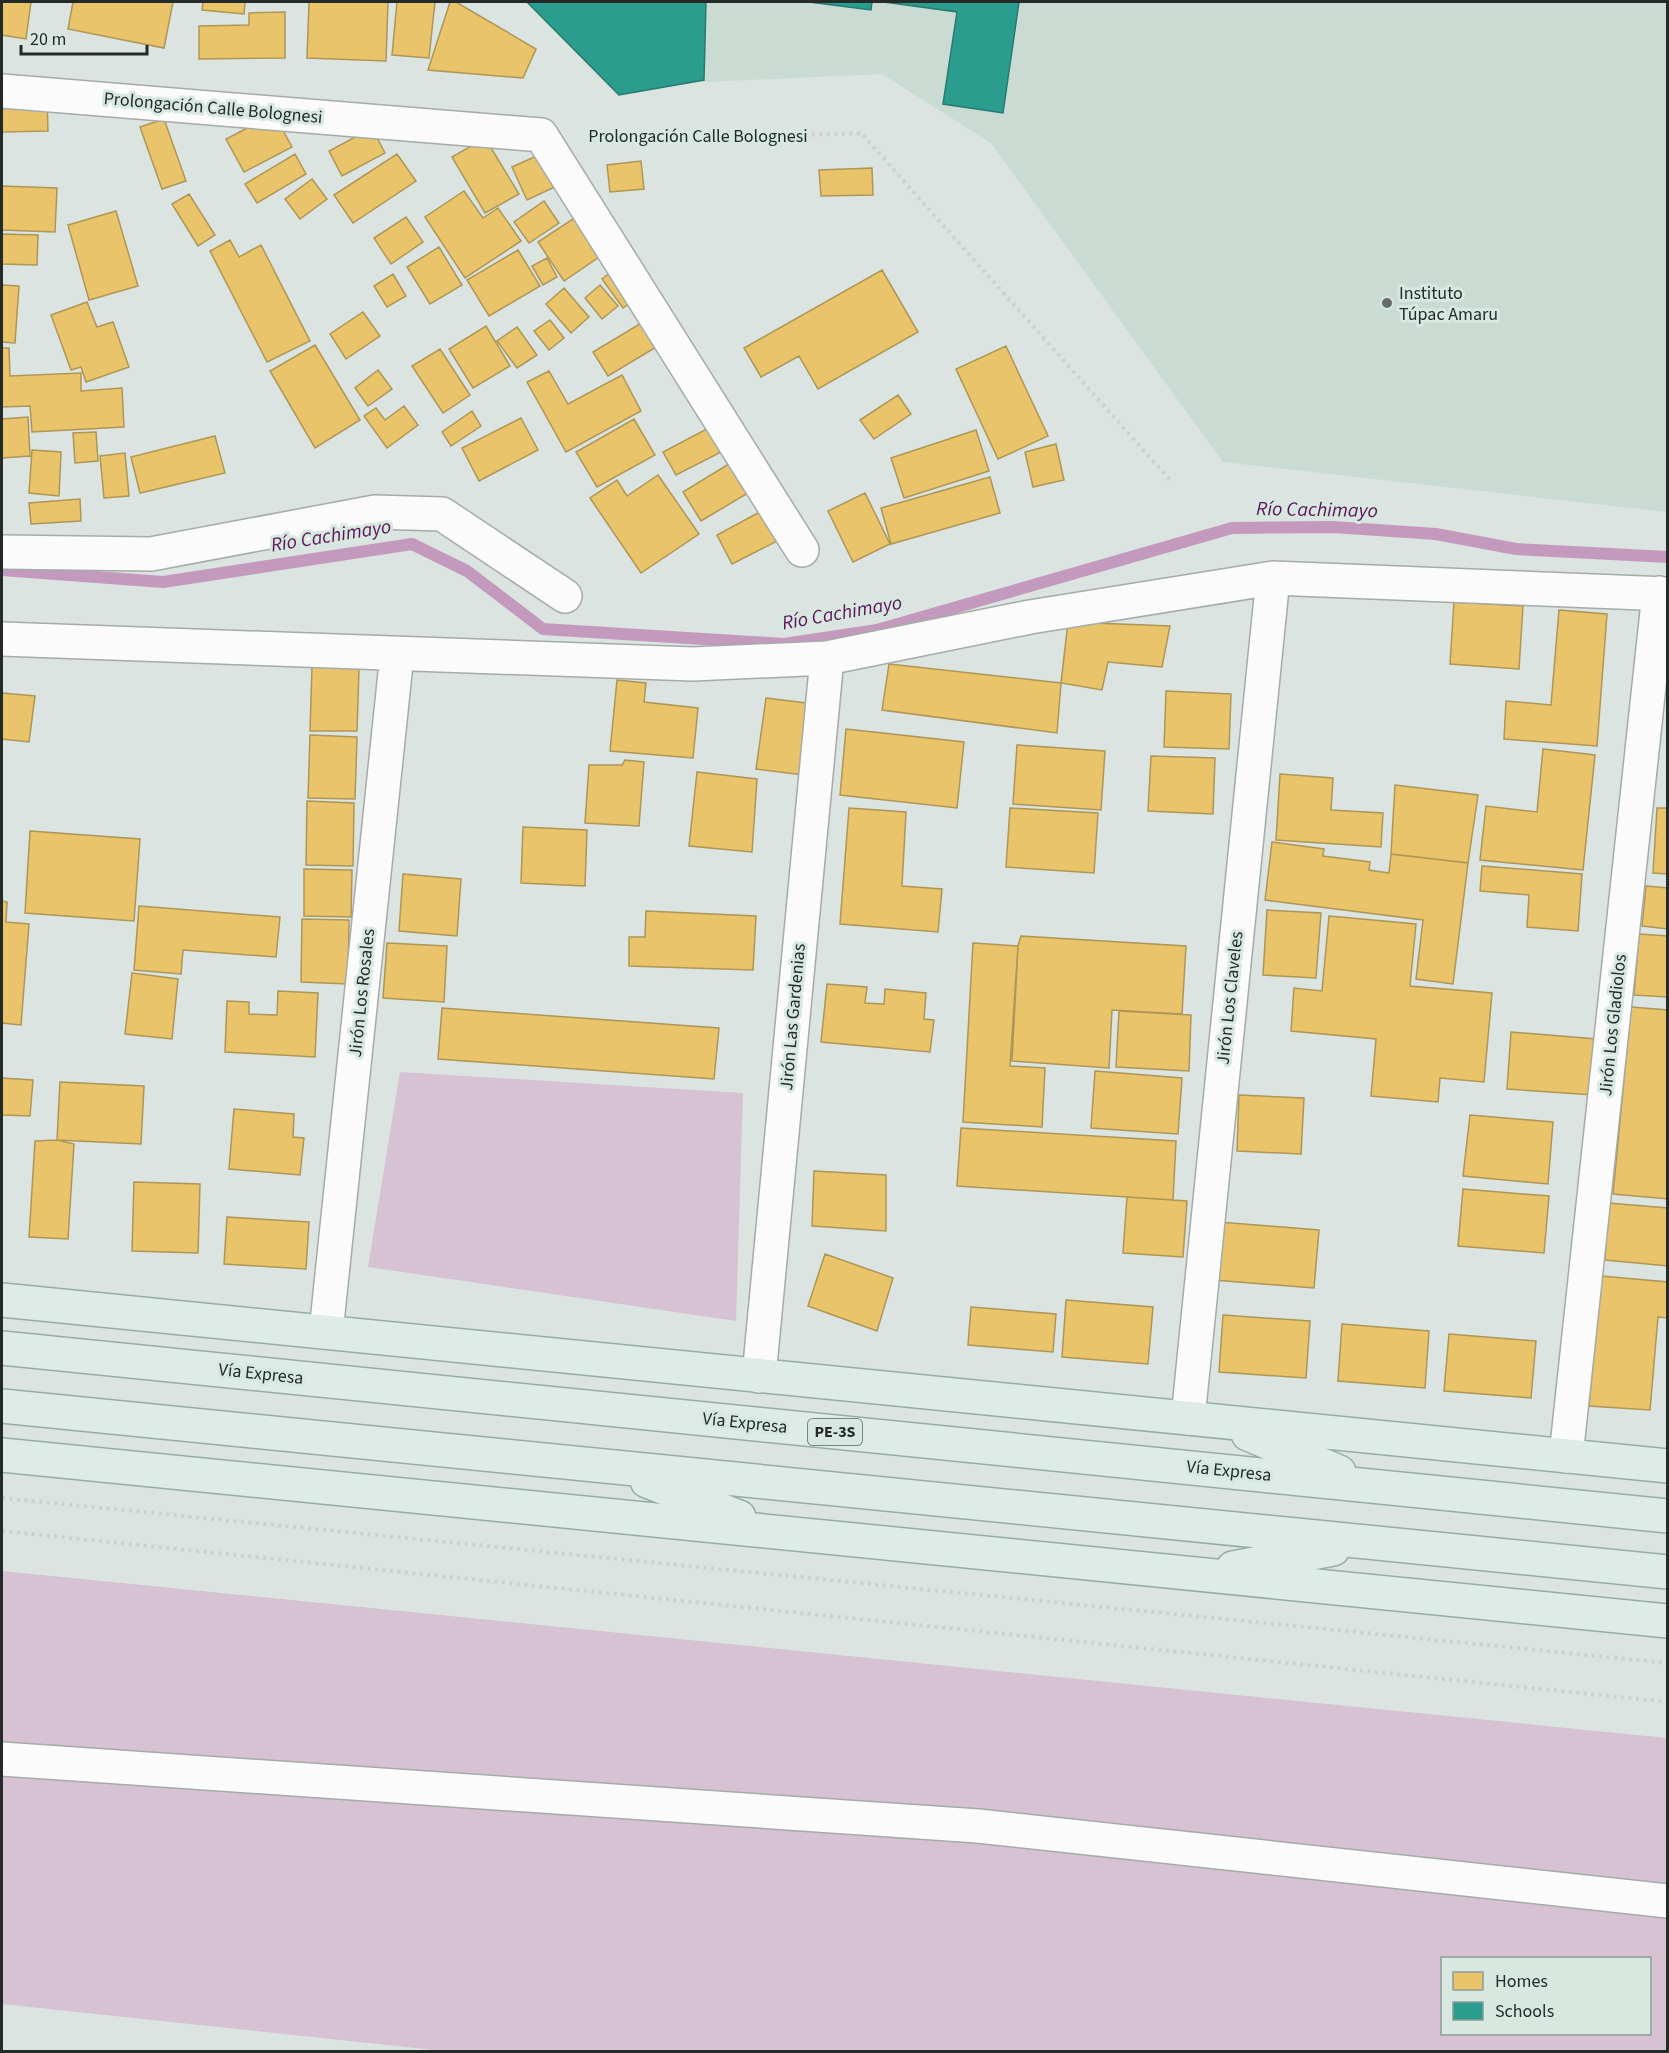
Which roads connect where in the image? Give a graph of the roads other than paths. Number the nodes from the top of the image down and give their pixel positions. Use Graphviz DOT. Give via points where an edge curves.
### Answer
graph roads {
  1 [pos="2,91"];
  2 [pos="802,550"];
  3 [pos="2,552"];
  4 [pos="1273,578"];
  5 [pos="1663,593"];
  6 [pos="565,596"];
  7 [pos="2,639"];
  8 [pos="398,654"];
  9 [pos="827,658"];
  10 [pos="2,1300"];
  11 [pos="326,1332"];
  12 [pos="2,1348"];
  13 [pos="759,1376"];
  14 [pos="800,1379"];
  15 [pos="2,1406"];
  16 [pos="622,1410"];
  17 [pos="1202,1420"];
  18 [pos="2,1455"];
  19 [pos="1566,1456"];
  20 [pos="609,1466"];
  21 [pos="1668,1466"];
  22 [pos="1371,1486"];
  23 [pos="1668,1516"];
  24 [pos="778,1532"];
  25 [pos="1367,1542"];
  26 [pos="1668,1572"];
  27 [pos="1199,1575"];
  28 [pos="1668,1621"];
  29 [pos="2,1759"];
  30 [pos="1668,1901"];
  1 -- 2 [label="street, Prolongación Calle Bolognesi" via="541,135"];
  3 -- 6 [label="street" via="151,554 375,512 442,514"];
  4 -- 5 [label="street"];
  4 -- 9 [label="street" via="1030,617"];
  4 -- 17 [label="street, Jirón Los Claveles"];
  5 -- 19 [label="street, Jirón Los Gladiolos"];
  7 -- 8 [label="street"];
  8 -- 9 [label="street" via="693,664"];
  8 -- 11 [label="street, Jirón Los Rosales"];
  9 -- 13 [label="street, Jirón Las Gardenias"];
  10 -- 11 [label="main road"];
  11 -- 13 [label="main road"];
  12 -- 16 [label="main road, Vía Expresa / PE-3S"];
  13 -- 14 [label="main road"];
  14 -- 16 [label="main road"];
  14 -- 17 [label="main road"];
  15 -- 20 [label="main road"];
  16 -- 22 [label="main road, Vía Expresa / PE-3S"];
  17 -- 19 [label="main road"];
  17 -- 22 [label="main road"];
  18 -- 24 [label="main road"];
  19 -- 21 [label="main road"];
  20 -- 24 [label="main road"];
  20 -- 25 [label="main road"];
  22 -- 23 [label="main road, Vía Expresa / PE-3S"];
  24 -- 27 [label="main road"];
  25 -- 26 [label="main road"];
  25 -- 27 [label="main road"];
  27 -- 28 [label="main road"];
  29 -- 30 [label="street" via="978,1826"];
}
